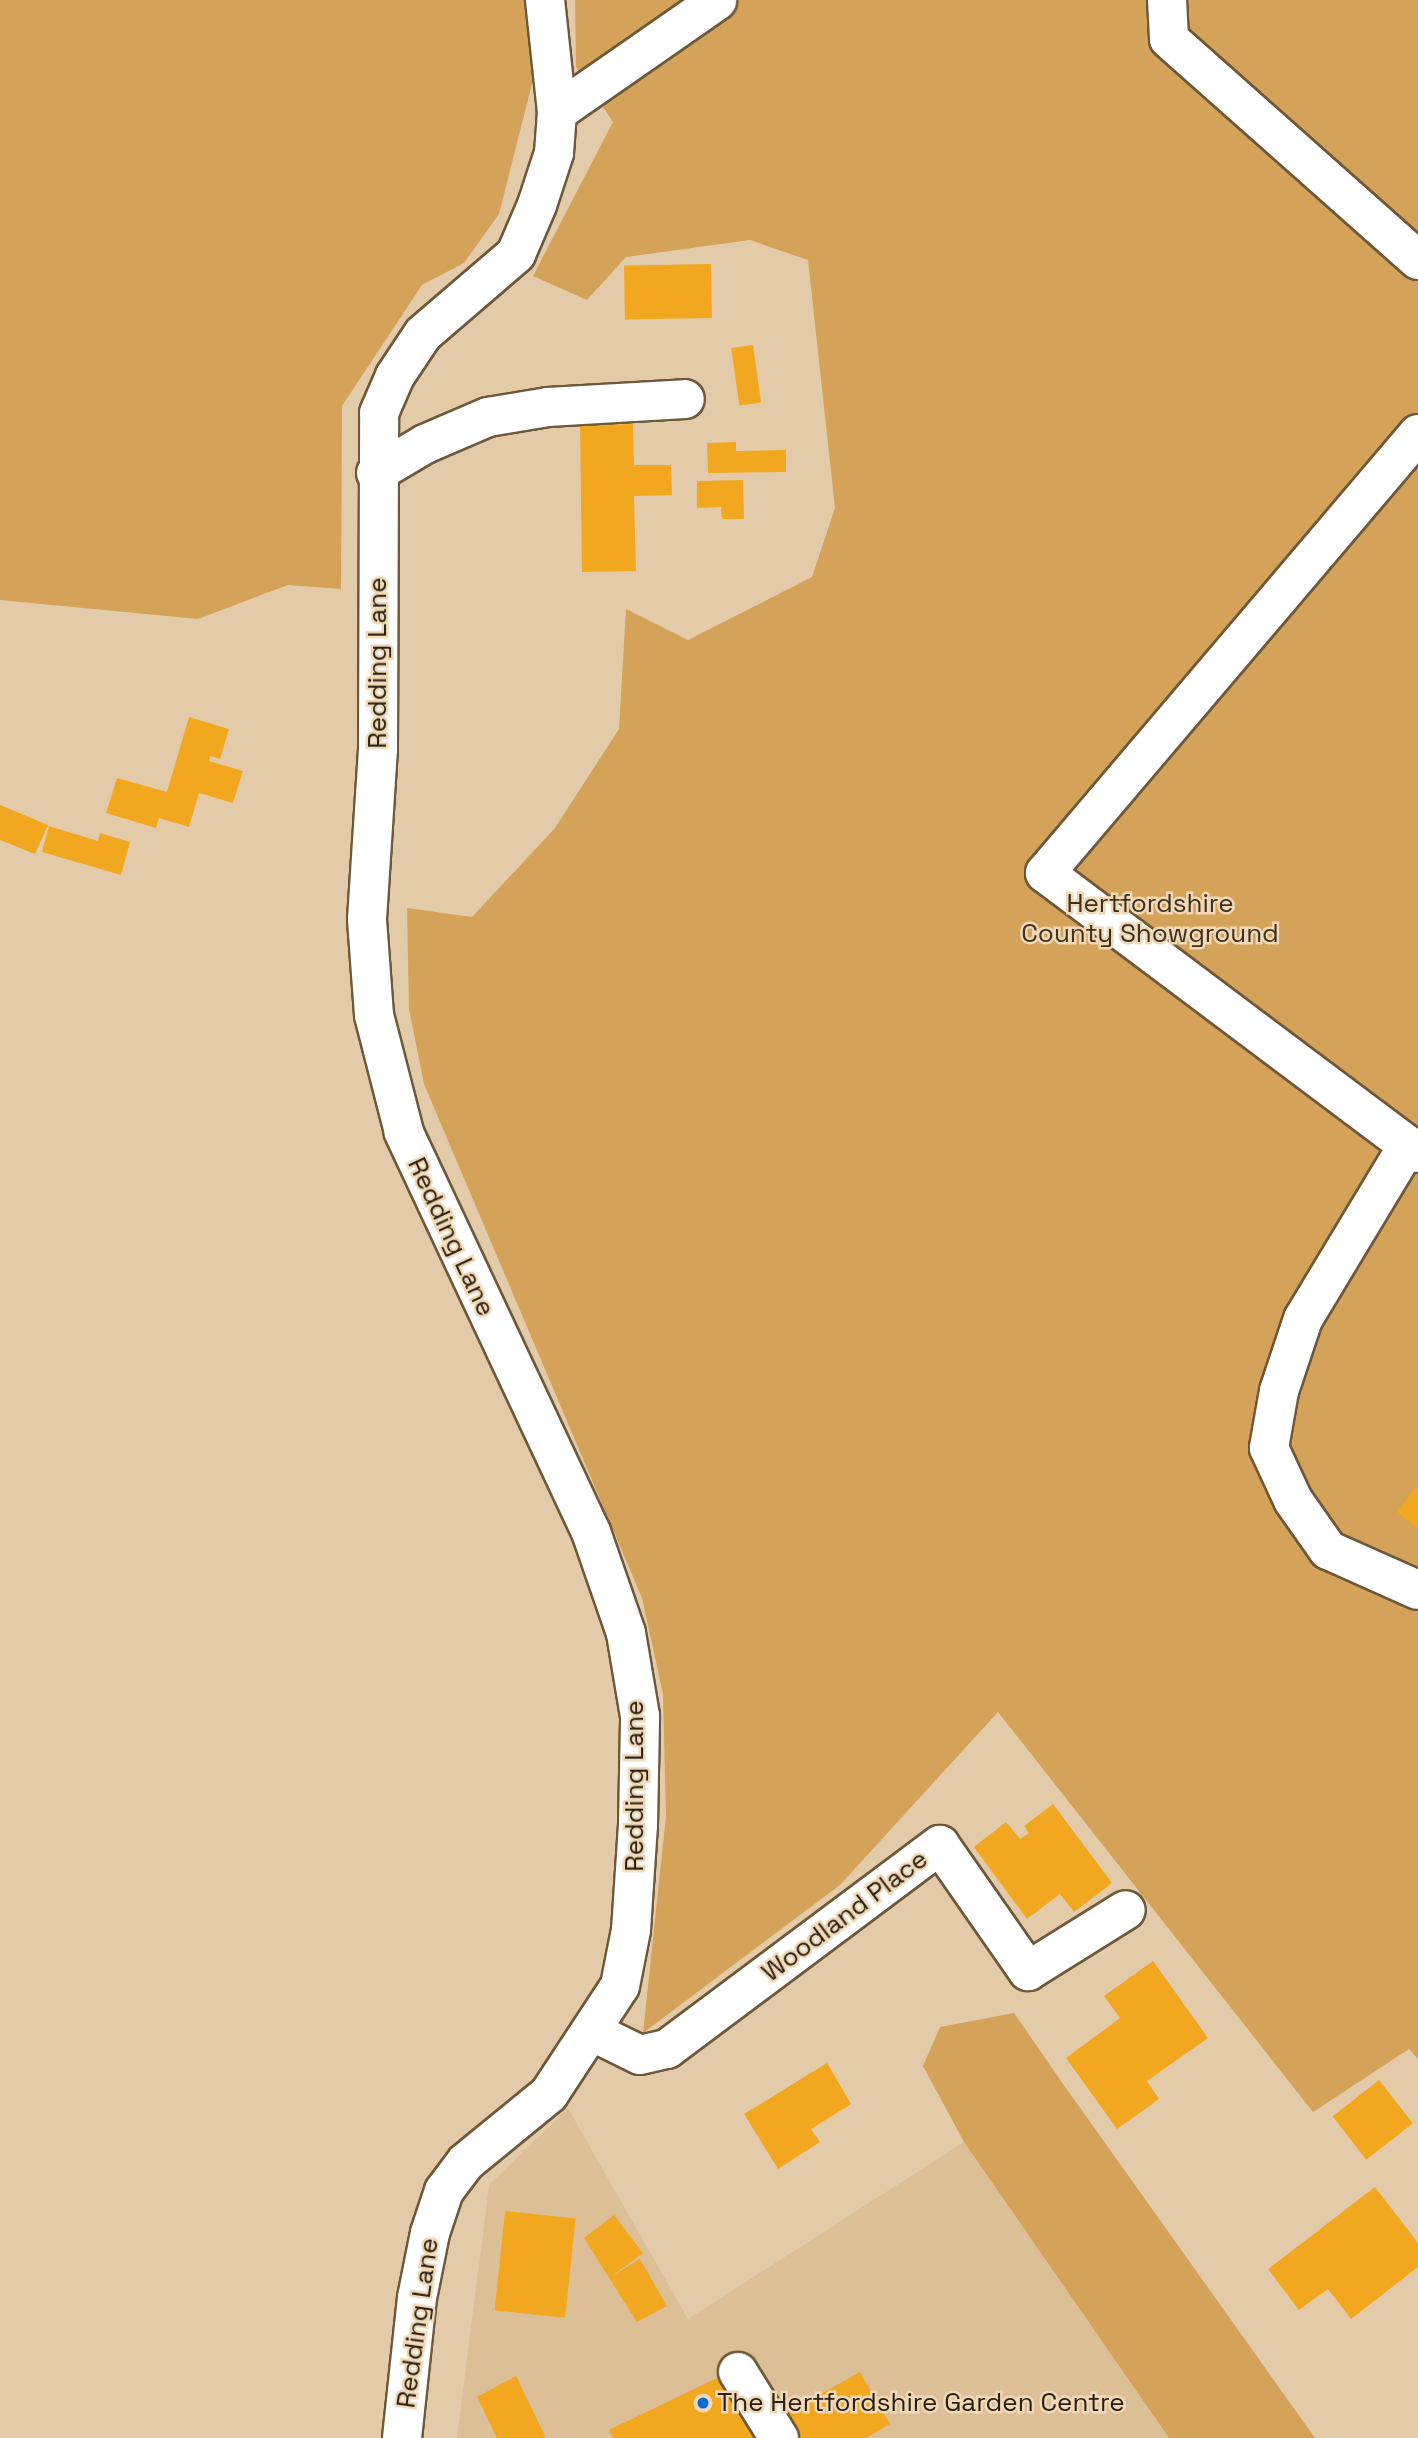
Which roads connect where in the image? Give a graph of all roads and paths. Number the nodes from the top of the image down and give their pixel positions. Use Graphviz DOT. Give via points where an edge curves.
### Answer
graph roads {
  1 [pos="545,0"];
  2 [pos="721,0"];
  3 [pos="1167,0"];
  4 [pos="557,112"];
  5 [pos="1418,260"];
  6 [pos="685,399"];
  7 [pos="1418,433"];
  8 [pos="376,473"];
  9 [pos="1413,1149"];
  10 [pos="1418,1590"];
  11 [pos="1126,1910"];
  12 [pos="593,2032"];
  13 [pos="738,2372"];
  14 [pos="402,2438"];
  15 [pos="779,2438"];
  1 -- 4 [label="street, Redding Lane"];
  2 -- 4 [label="street"];
  3 -- 5 [label="street" via="1169,39"];
  4 -- 8 [label="street, Redding Lane" via="554,153 516,254 423,334 395,376 379,413"];
  6 -- 8 [label="street" via="548,407 488,417 425,444"];
  7 -- 9 [label="street" via="1045,873"];
  8 -- 12 [label="street, Redding Lane" via="378,749 367,919 374,1014 404,1132 590,1532 626,1633 640,1716 631,1930 620,1986"];
  9 -- 10 [label="street" via="1303,1319 1279,1391 1269,1448 1293,1500 1328,1550"];
  11 -- 12 [label="street, Woodland Place" via="1028,1971 940,1844 667,2049 640,2055"];
  12 -- 14 [label="street, Redding Lane" via="549,2094 466,2162 444,2191 417,2298"];
  13 -- 15 [label="street"];
}
